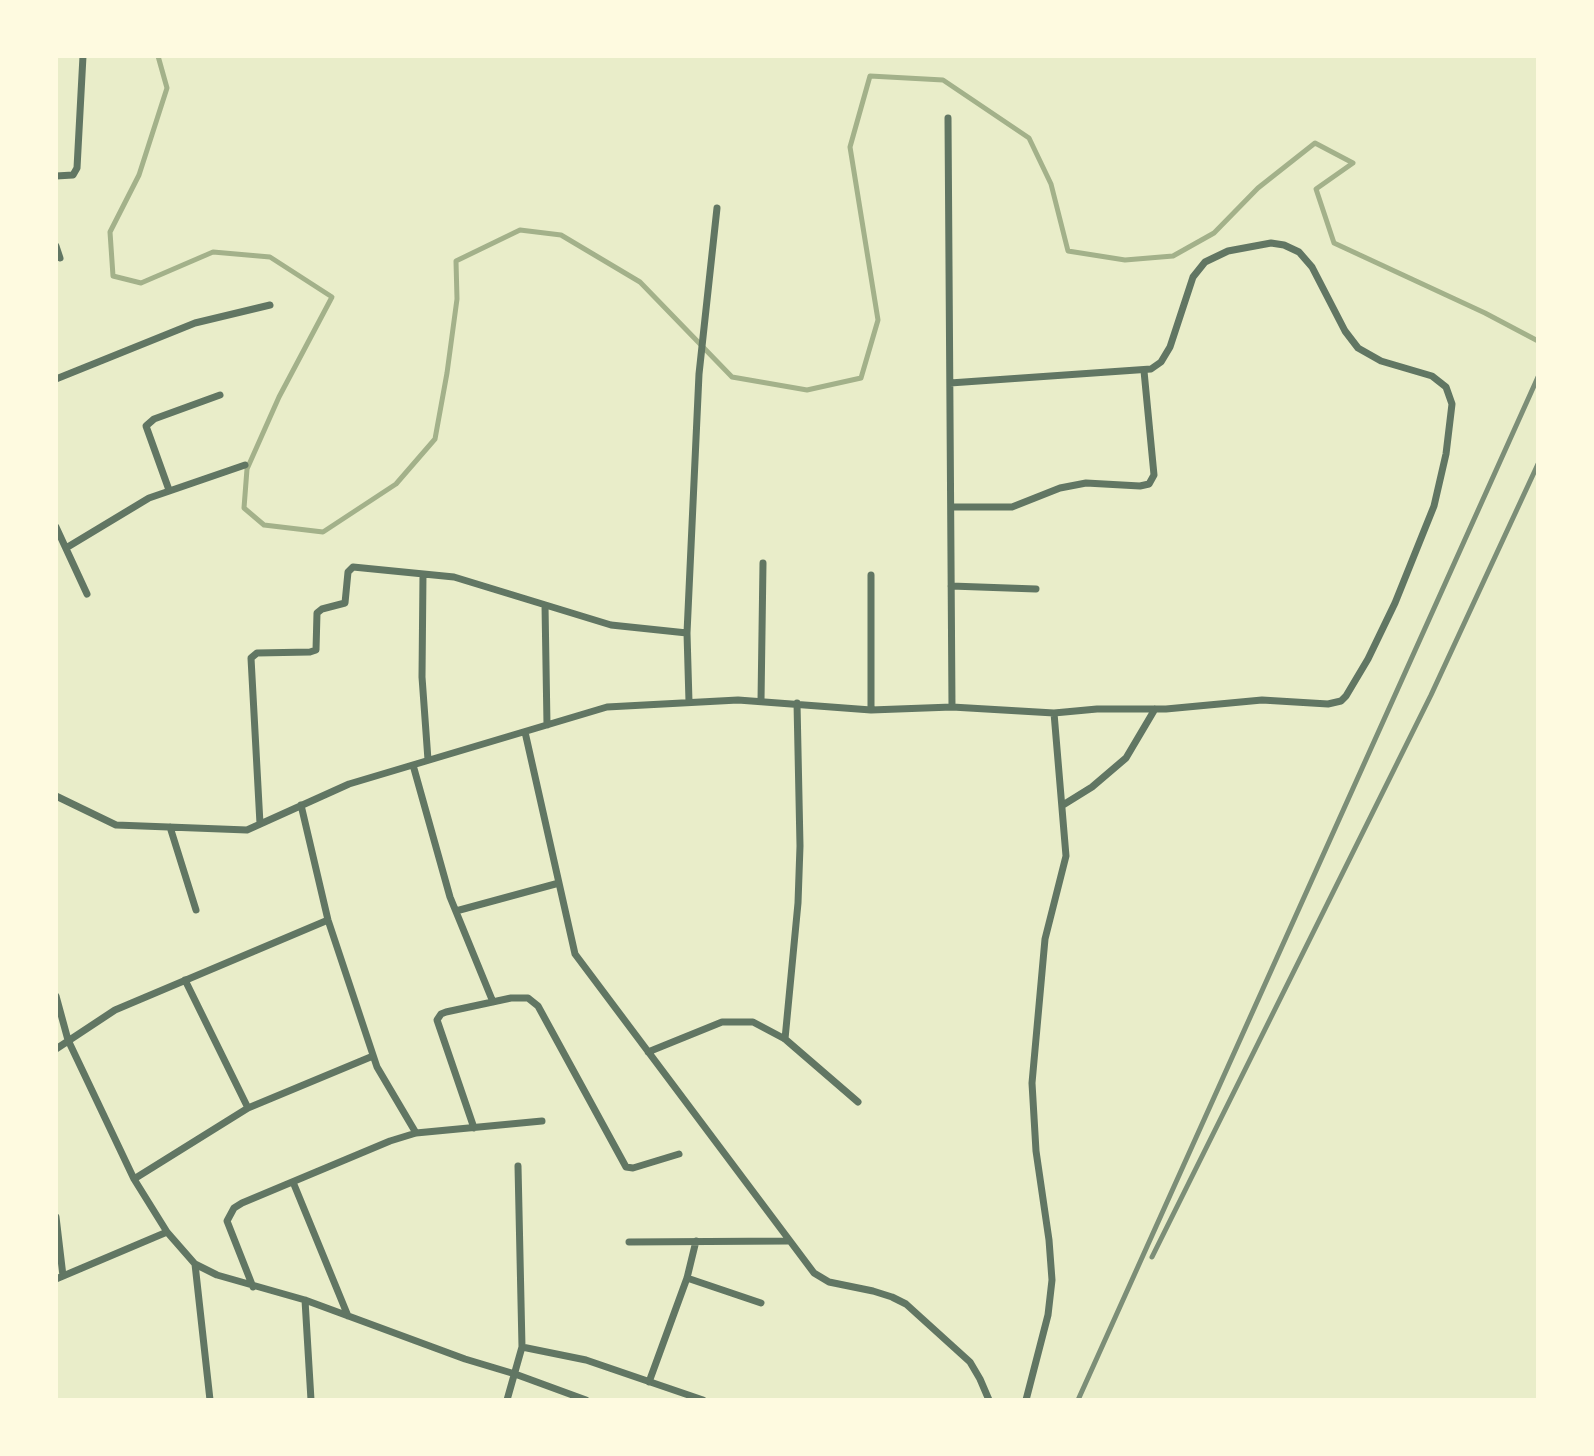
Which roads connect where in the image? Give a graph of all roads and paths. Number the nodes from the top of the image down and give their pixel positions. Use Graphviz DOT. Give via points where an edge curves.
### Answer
graph roads {
  1 [pos="83,56"];
  2 [pos="948,118"];
  3 [pos="56,176"];
  4 [pos="717,208"];
  5 [pos="56,246"];
  6 [pos="60,258"];
  7 [pos="270,305"];
  8 [pos="1143,371"];
  9 [pos="56,379"];
  10 [pos="950,383"];
  11 [pos="220,395"];
  12 [pos="244,464"];
  13 [pos="169,490"];
  14 [pos="951,507"];
  15 [pos="56,527"];
  16 [pos="66,548"];
  17 [pos="763,563"];
  18 [pos="423,574"];
  19 [pos="871,575"];
  20 [pos="951,586"];
  21 [pos="1036,589"];
  22 [pos="87,594"];
  23 [pos="545,605"];
  24 [pos="687,633"];
  25 [pos="761,701"];
  26 [pos="689,702"];
  27 [pos="797,704"];
  28 [pos="952,707"];
  29 [pos="1156,709"];
  30 [pos="871,710"];
  31 [pos="1054,713"];
  32 [pos="547,725"];
  33 [pos="525,732"];
  34 [pos="428,760"];
  35 [pos="413,765"];
  36 [pos="57,793"];
  37 [pos="1063,804"];
  38 [pos="301,806"];
  39 [pos="260,824"];
  40 [pos="170,827"];
  41 [pos="559,884"];
  42 [pos="196,910"];
  43 [pos="456,911"];
  44 [pos="328,920"];
  45 [pos="185,980"];
  46 [pos="56,996"];
  47 [pos="493,1002"];
  48 [pos="785,1039"];
  49 [pos="68,1040"];
  50 [pos="56,1049"];
  51 [pos="649,1052"];
  52 [pos="373,1056"];
  53 [pos="858,1102"];
  54 [pos="248,1108"];
  55 [pos="542,1121"];
  56 [pos="474,1128"];
  57 [pos="416,1133"];
  58 [pos="679,1153"];
  59 [pos="518,1166"];
  60 [pos="134,1179"];
  61 [pos="293,1182"];
  62 [pos="56,1217"];
  63 [pos="166,1232"];
  64 [pos="629,1241"];
  65 [pos="696,1241"];
  66 [pos="788,1241"];
  67 [pos="195,1264"];
  68 [pos="60,1277"];
  69 [pos="687,1278"];
  70 [pos="253,1287"];
  71 [pos="305,1300"];
  72 [pos="761,1303"];
  73 [pos="348,1316"];
  74 [pos="522,1347"];
  75 [pos="515,1374"];
  76 [pos="649,1382"];
  77 [pos="581,1399"];
  78 [pos="211,1400"];
  79 [pos="311,1400"];
  80 [pos="507,1400"];
  81 [pos="703,1400"];
  82 [pos="989,1400"];
  83 [pos="1026,1400"];
  1 -- 3 [label="street" via="76,168 73,175"];
  2 -- 10 [label="street"];
  4 -- 24 [label="street" via="699,374"];
  5 -- 6 [label="street"];
  7 -- 9 [label="street" via="195,323"];
  8 -- 10 [label="street"];
  8 -- 14 [label="street" via="1154,475 1149,484 1086,483 1012,507"];
  8 -- 29 [label="street" via="1156,367 1166,356 1194,277 1205,262 1228,251 1271,243 1299,252 1312,267 1358,348 1381,361 1432,376 1446,387 1452,404 1434,506 1395,603 1346,696 1328,704 1262,700"];
  10 -- 14 [label="street"];
  11 -- 13 [label="street" via="146,426"];
  12 -- 13 [label="street"];
  13 -- 16 [label="street" via="127,509"];
  14 -- 20 [label="street"];
  15 -- 16 [label="street"];
  16 -- 22 [label="street"];
  17 -- 25 [label="street"];
  18 -- 23 [label="street" via="454,577"];
  18 -- 34 [label="street" via="422,677"];
  18 -- 39 [label="street" via="352,567 345,604 317,613 316,650 253,655"];
  19 -- 30 [label="street"];
  20 -- 21 [label="street"];
  20 -- 28 [label="street"];
  23 -- 24 [label="street" via="611,625"];
  23 -- 32 [label="street"];
  24 -- 26 [label="street"];
  25 -- 26 [label="street"];
  25 -- 27 [label="street"];
  26 -- 32 [label="street" via="607,707"];
  27 -- 30 [label="street"];
  27 -- 48 [label="street" via="798,891"];
  28 -- 30 [label="street"];
  28 -- 31 [label="street"];
  29 -- 31 [label="street"];
  29 -- 37 [label="street" via="1126,758"];
  31 -- 37 [label="street"];
  32 -- 33 [label="street"];
  33 -- 34 [label="street"];
  33 -- 41 [label="street"];
  34 -- 35 [label="street"];
  35 -- 38 [label="street" via="349,784"];
  35 -- 43 [label="street"];
  36 -- 40 [label="street" via="116,825"];
  37 -- 83 [label="street" via="1066,856 1045,939 1032,1083 1052,1280 1048,1315"];
  38 -- 39 [label="street"];
  38 -- 44 [label="street"];
  39 -- 40 [label="street" via="247,830"];
  40 -- 42 [label="street"];
  41 -- 43 [label="street"];
  41 -- 51 [label="street" via="575,954"];
  43 -- 47 [label="street"];
  44 -- 45 [label="street"];
  44 -- 52 [label="street"];
  45 -- 49 [label="street" via="115,1010"];
  45 -- 54 [label="street"];
  46 -- 49 [label="street"];
  47 -- 56 [label="street" via="446,1012 437,1020"];
  47 -- 58 [label="street" via="528,998 538,1006 626,1167"];
  48 -- 51 [label="street" via="758,1024 732,1020"];
  48 -- 53 [label="street"];
  49 -- 50 [label="street"];
  49 -- 60 [label="street"];
  51 -- 66 [label="street"];
  52 -- 54 [label="street"];
  52 -- 57 [label="street"];
  54 -- 60 [label="street"];
  55 -- 56 [label="street"];
  56 -- 57 [label="street"];
  57 -- 61 [label="street"];
  59 -- 74 [label="street"];
  60 -- 63 [label="street"];
  61 -- 70 [label="street" via="242,1203 230,1213 229,1230"];
  61 -- 73 [label="street"];
  62 -- 68 [label="street"];
  63 -- 67 [label="street"];
  63 -- 68 [label="street"];
  64 -- 65 [label="street"];
  65 -- 66 [label="street"];
  65 -- 69 [label="street"];
  66 -- 82 [label="street" via="824,1280 892,1297 923,1318 970,1362"];
  67 -- 70 [label="street"];
  67 -- 78 [label="street"];
  69 -- 72 [label="street"];
  69 -- 76 [label="street"];
  70 -- 71 [label="street"];
  71 -- 73 [label="street"];
  71 -- 79 [label="street"];
  73 -- 75 [label="street"];
  74 -- 75 [label="street"];
  74 -- 76 [label="street" via="576,1357"];
  75 -- 77 [label="street"];
  75 -- 80 [label="street"];
  76 -- 81 [label="street"];
}
